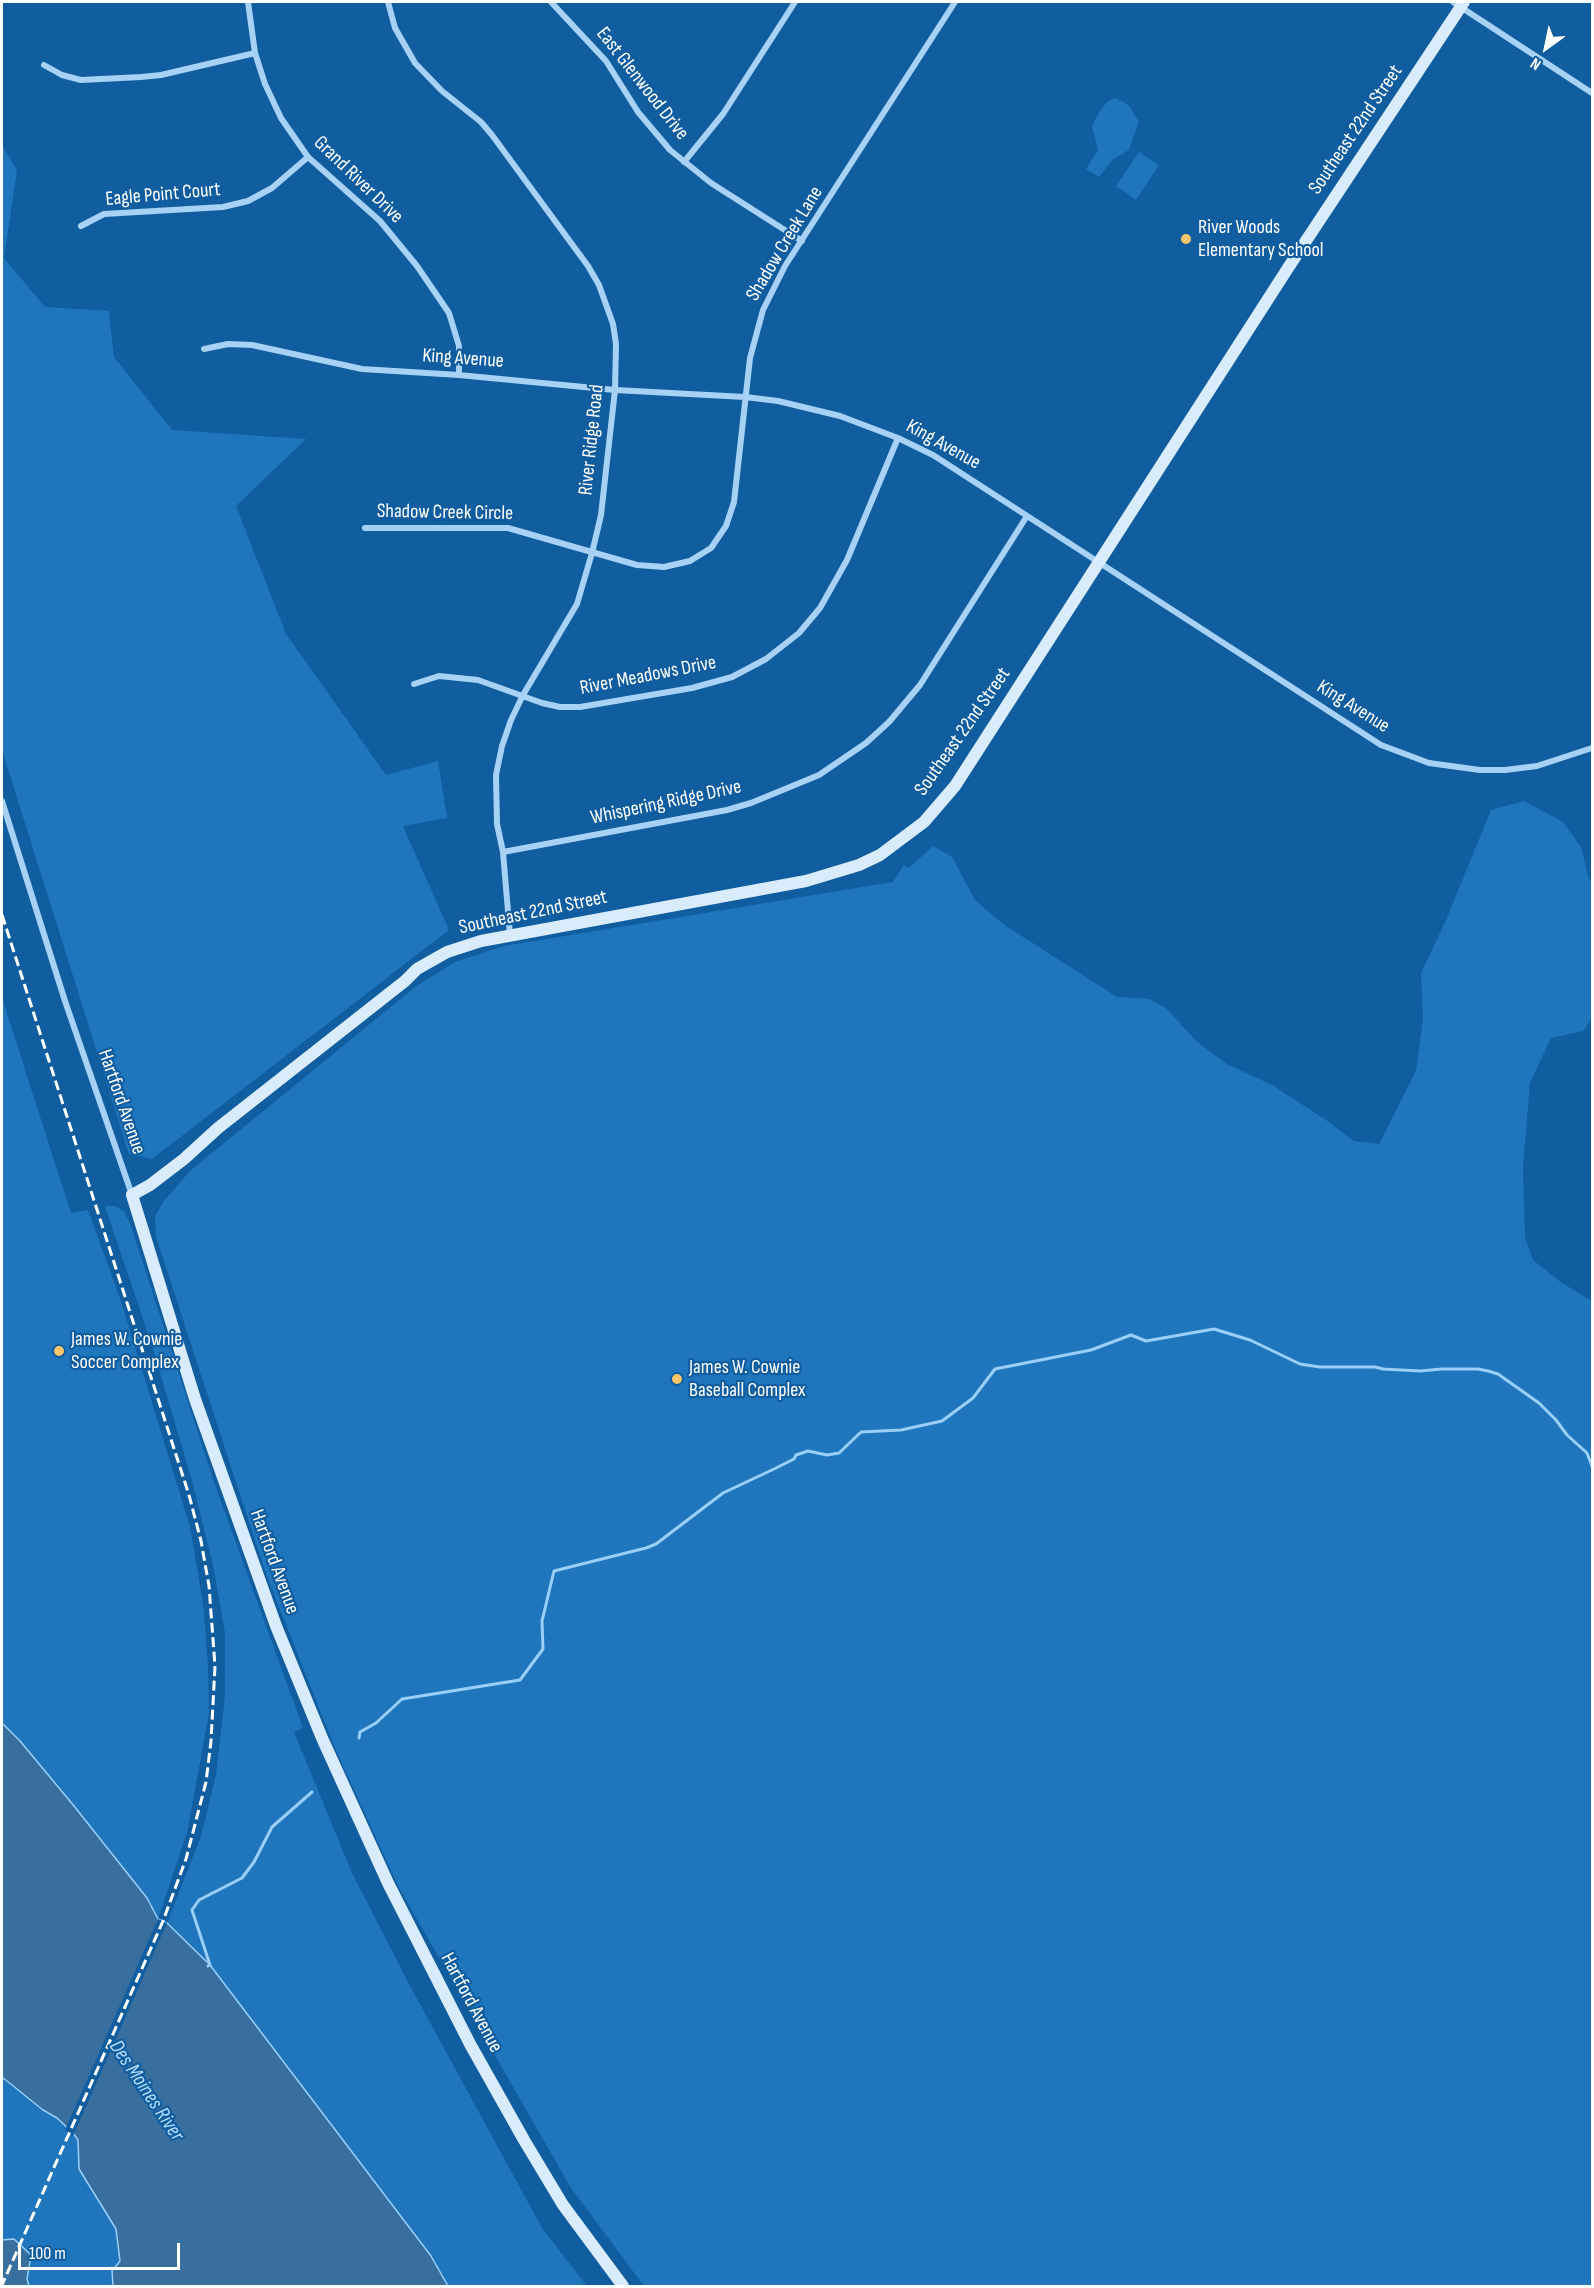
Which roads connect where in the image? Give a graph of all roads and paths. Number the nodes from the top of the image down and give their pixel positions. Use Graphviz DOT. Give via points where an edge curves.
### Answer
graph roads {
  1 [pos="248,2"];
  2 [pos="388,2"];
  3 [pos="551,2"];
  4 [pos="795,2"];
  5 [pos="955,2"];
  6 [pos="1459,3"];
  7 [pos="255,53"];
  8 [pos="44,65"];
  9 [pos="1593,93"];
  10 [pos="308,157"];
  11 [pos="684,162"];
  12 [pos="81,226"];
  13 [pos="802,241"];
  14 [pos="204,349"];
  15 [pos="459,375"];
  16 [pos="615,390"];
  17 [pos="745,397"];
  18 [pos="898,438"];
  19 [pos="1027,516"];
  20 [pos="365,528"];
  21 [pos="592,553"];
  22 [pos="1100,563"];
  23 [pos="414,684"];
  24 [pos="523,695"];
  25 [pos="1593,748"];
  26 [pos="2,801"];
  27 [pos="503,852"];
  28 [pos="510,935"];
  29 [pos="132,1195"];
  30 [pos="623,2286"];
  1 -- 7 [label="street, Grand River Drive"];
  2 -- 16 [label="street, River Ridge Road" via="395,28 415,63 481,122 599,285 613,324"];
  3 -- 11 [label="street, East Glenwood Drive" via="606,61 645,121"];
  4 -- 11 [label="street" via="723,114"];
  5 -- 13 [label="street, Shadow Creek Lane"];
  6 -- 9 [label="street"];
  6 -- 22 [label="street, Southeast 22nd Street"];
  7 -- 8 [label="street" via="141,77 81,80"];
  7 -- 10 [label="street, Grand River Drive" via="274,106"];
  10 -- 12 [label="street, Eagle Point Court" via="272,188 248,201 223,207 104,214"];
  10 -- 15 [label="street, Grand River Drive" via="380,221 449,312 459,346"];
  11 -- 13 [label="street, East Glenwood Drive"];
  13 -- 17 [label="street, Shadow Creek Lane" via="763,310 750,358"];
  14 -- 15 [label="street, King Avenue" via="252,345 362,369"];
  15 -- 16 [label="street, King Avenue"];
  16 -- 17 [label="street, King Avenue"];
  16 -- 21 [label="street, River Ridge Road" via="602,505"];
  17 -- 18 [label="street, King Avenue" via="840,416"];
  17 -- 21 [label="street, Shadow Creek Lane" via="734,501 726,526 711,548 690,561 664,567 637,566"];
  18 -- 19 [label="street, King Avenue" via="933,455"];
  18 -- 24 [label="street, River Meadows Drive" via="820,608 799,633 766,659 732,677 618,702 560,707"];
  19 -- 22 [label="street, King Avenue"];
  19 -- 27 [label="street, Whispering Ridge Drive" via="920,685 866,743 819,775 727,810"];
  20 -- 21 [label="street, Shadow Creek Circle" via="508,528"];
  21 -- 24 [label="street, River Ridge Road" via="577,604"];
  22 -- 25 [label="street, King Avenue" via="1359,732 1404,755 1454,768 1505,770 1540,765"];
  22 -- 28 [label="street, Southeast 22nd Street" via="955,786 924,822 880,855 806,881"];
  23 -- 24 [label="street, River Meadows Drive" via="439,676 478,680"];
  24 -- 27 [label="street, River Ridge Road" via="502,746 496,775 497,824"];
  26 -- 29 [label="street, Hartford Avenue"];
  27 -- 28 [label="street, River Ridge Road"];
  28 -- 29 [label="street, Southeast 22nd Street" via="461,946 417,969 175,1166"];
  29 -- 30 [label="street, Hartford Avenue" via="195,1399 265,1596 387,1883 518,2130 563,2205"];
}
